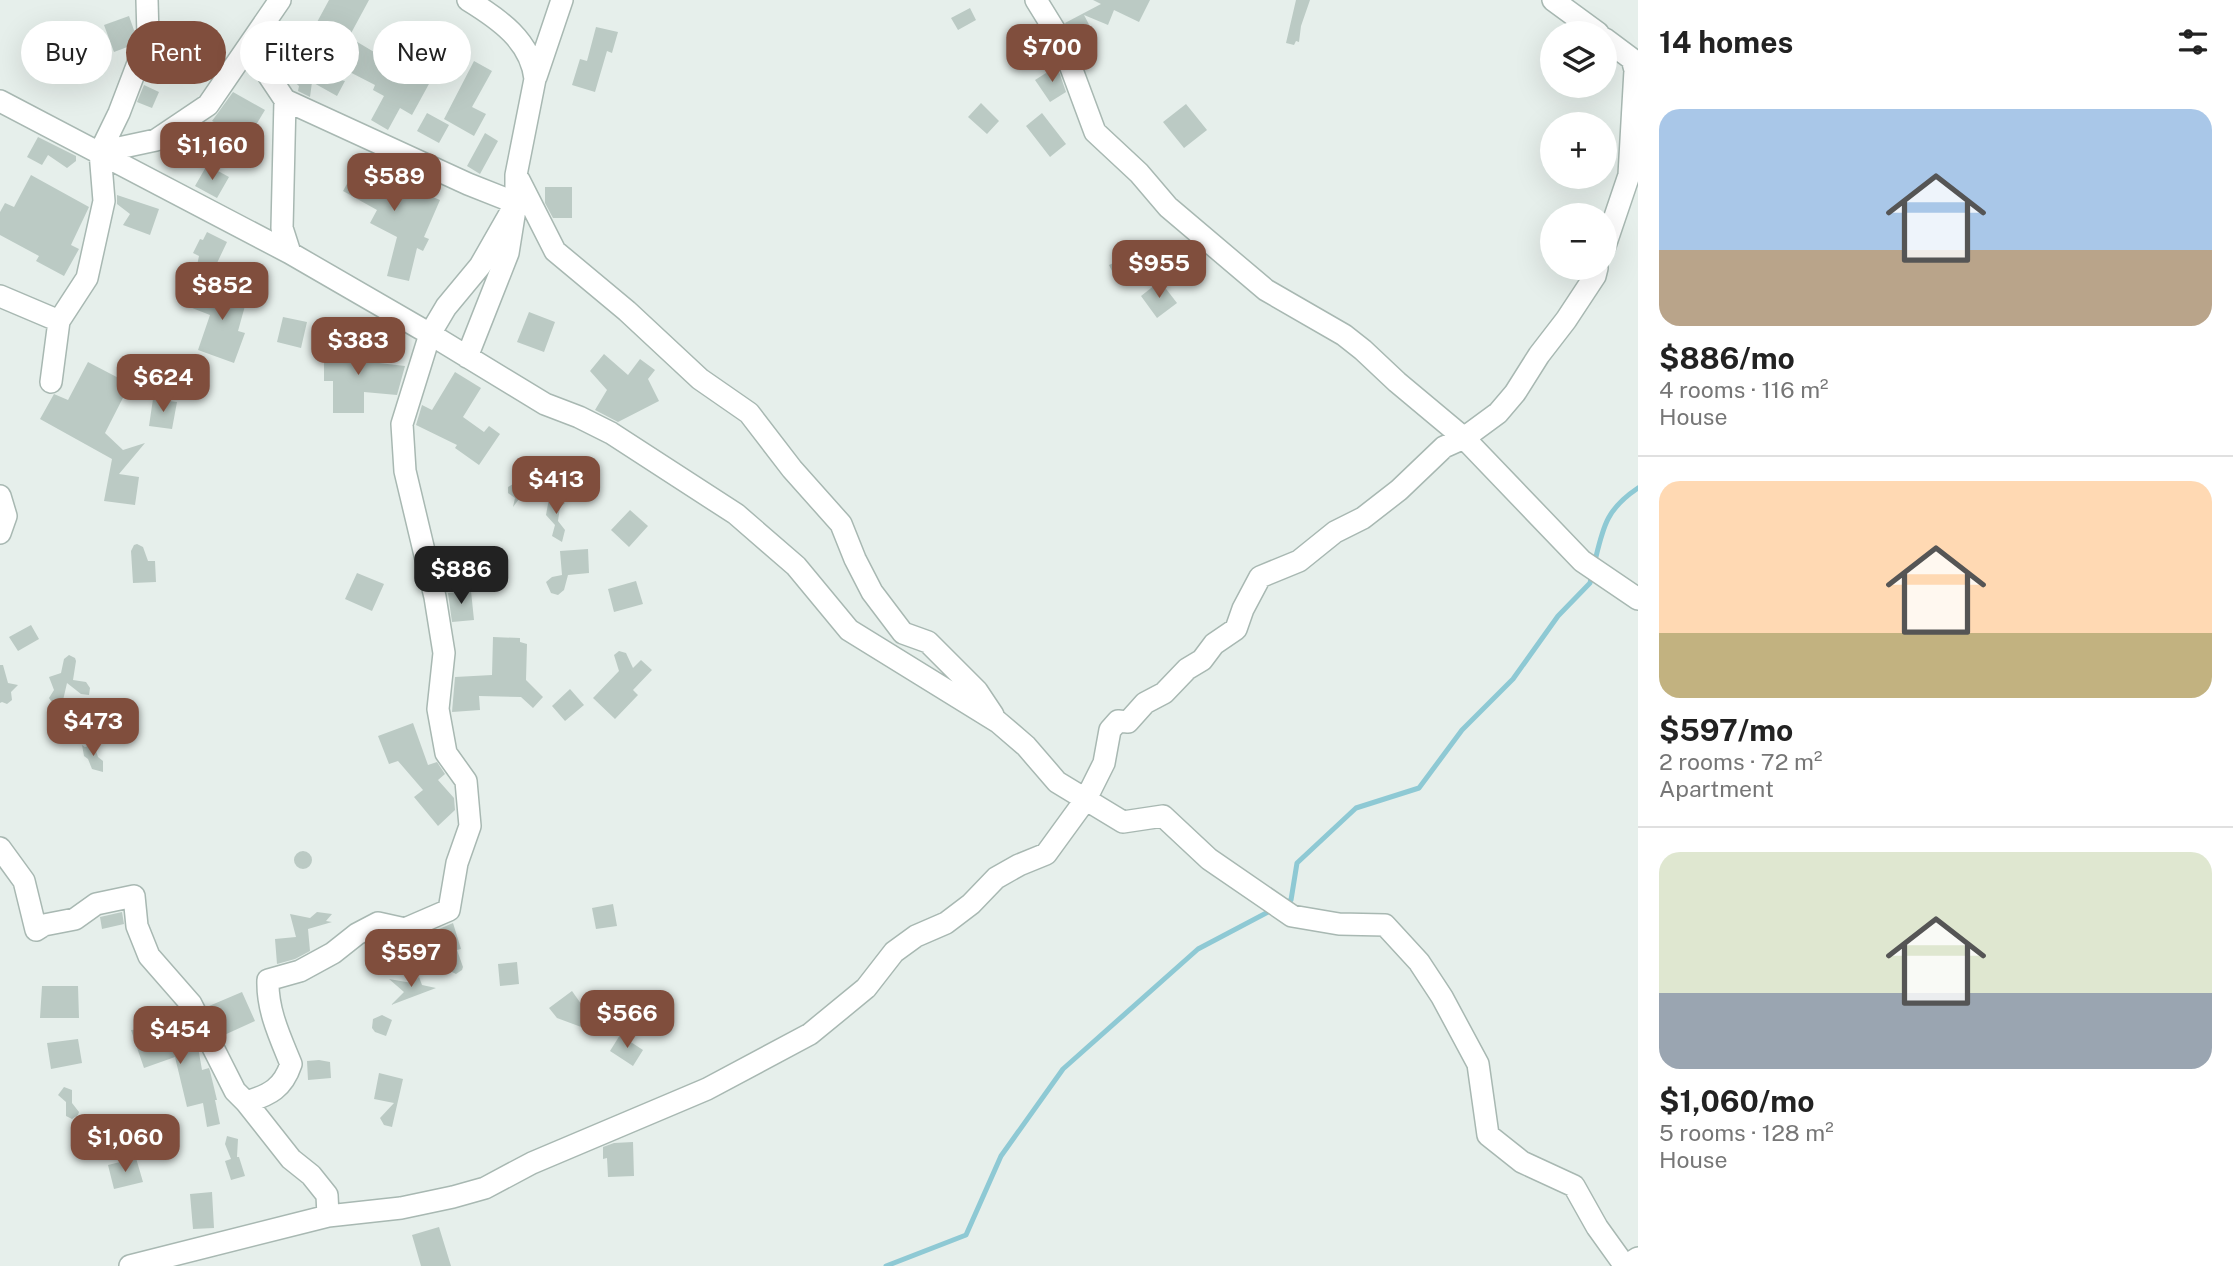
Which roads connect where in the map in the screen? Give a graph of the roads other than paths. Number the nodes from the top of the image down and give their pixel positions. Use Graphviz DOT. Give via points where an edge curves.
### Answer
graph roads {
  1 [pos="147,0"];
  2 [pos="280,0"];
  3 [pos="468,0"];
  4 [pos="562,0"];
  5 [pos="1036,0"];
  6 [pos="1553,0"];
  7 [pos="266,21"];
  8 [pos="1582,21"];
  9 [pos="1617,48"];
  10 [pos="240,59"];
  11 [pos="536,79"];
  12 [pos="274,84"];
  13 [pos="285,100"];
  14 [pos="0,101"];
  15 [pos="100,152"];
  16 [pos="516,175"];
  17 [pos="516,203"];
  18 [pos="1617,210"];
  19 [pos="290,253"];
  20 [pos="1591,280"];
  21 [pos="0,296"];
  22 [pos="59,321"];
  23 [pos="430,334"];
  24 [pos="467,357"];
  25 [pos="51,382"];
  26 [pos="1465,438"];
  27 [pos="0,496"];
  28 [pos="0,533"];
  29 [pos="1638,598"];
  30 [pos="998,722"];
  31 [pos="1086,799"];
  32 [pos="0,848"];
  33 [pos="246,1102"];
  34 [pos="328,1216"];
  35 [pos="1638,1258"];
  36 [pos="130,1266"];
  1 -- 15 [label="street" via="148,37"];
  2 -- 7 [label="street"];
  3 -- 11 [label="street" via="519,38 534,64"];
  4 -- 11 [label="street"];
  5 -- 26 [label="street" via="1066,54 1095,132 1168,207 1266,290 1344,335"];
  6 -- 8 [label="street"];
  9 -- 18 [label="street" via="1632,59 1635,76 1629,175"];
  10 -- 15 [label="street" via="208,105 156,140"];
  11 -- 16 [label="street"];
  12 -- 13 [label="street"];
  13 -- 17 [label="street"];
  13 -- 19 [label="street" via="282,228"];
  14 -- 15 [label="street"];
  15 -- 19 [label="street"];
  15 -- 22 [label="street" via="104,201 87,278"];
  16 -- 17 [label="street"];
  16 -- 30 [label="street" via="555,251 700,379 749,413 841,524 873,592 903,633 928,642 977,691"];
  17 -- 23 [label="street" via="480,266"];
  17 -- 24 [label="street" via="508,253"];
  19 -- 23 [label="street"];
  20 -- 26 [label="street" via="1515,393"];
  21 -- 22 [label="street"];
  22 -- 25 [label="street"];
  23 -- 24 [label="street"];
  23 -- 33 [label="street" via="402,424 405,471 444,653 438,709 446,753 466,781 470,826 457,863 449,910 405,929 378,923 300,971 268,980 267,997 291,1064 270,1095"];
  24 -- 30 [label="street" via="545,404 611,433 736,514 796,566 849,630"];
  26 -- 29 [label="street" via="1582,561"];
  26 -- 31 [label="street" via="1444,447 1363,518 1335,532 1299,561 1260,577 1236,629 1128,722 1118,721 1110,730 1104,763"];
  27 -- 28 [label="street" via="6,516"];
  30 -- 31 [label="street" via="1057,782"];
  31 -- 34 [label="street" via="1046,854 996,878 946,923 894,952 866,988 810,1034 707,1089 532,1163 485,1188 401,1208"];
  31 -- 35 [label="street" via="1123,822 1163,816 1209,859 1292,916 1385,925 1419,962 1478,1064 1488,1135 1522,1162 1574,1186 1625,1266"];
  32 -- 33 [label="street" via="24,881 36,930 75,919 96,904 134,896 137,926 149,956 191,1004 235,1091"];
  33 -- 34 [label="street" via="291,1159 327,1195"];
  34 -- 36 [label="street"];
}
